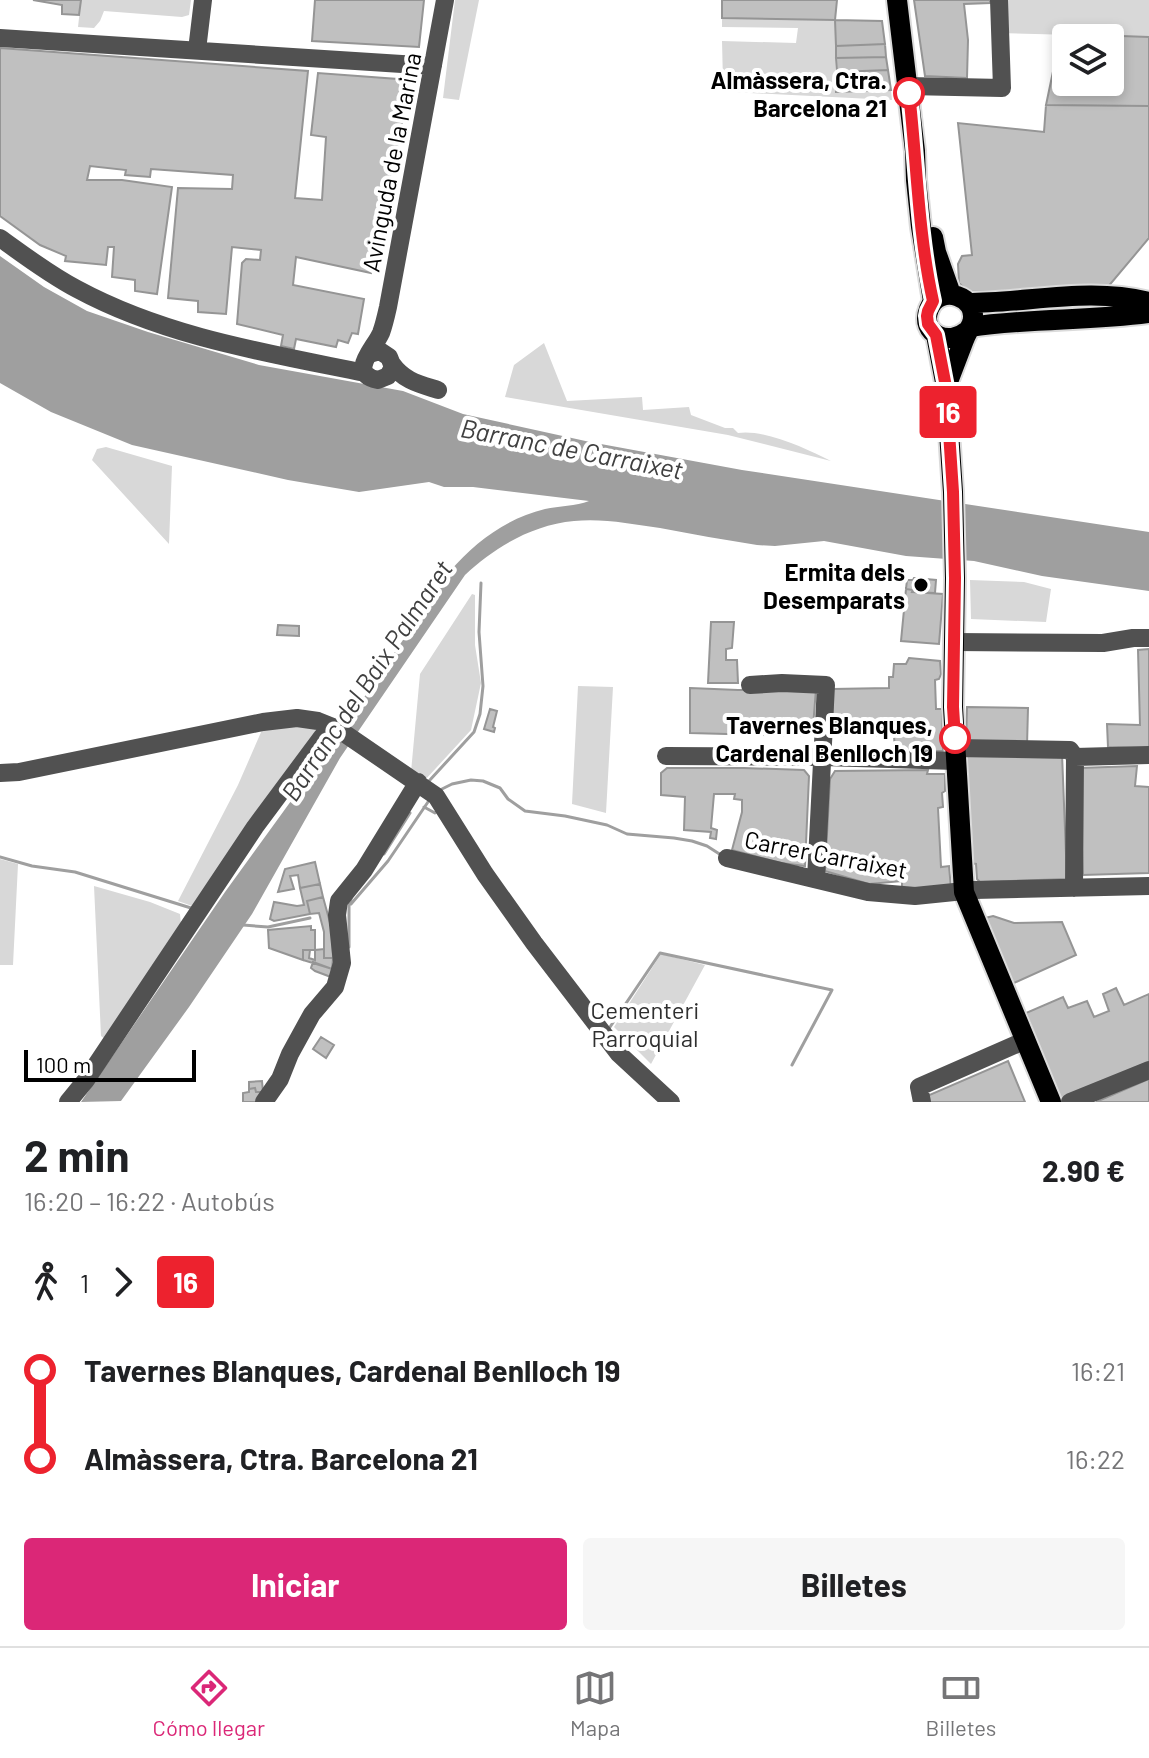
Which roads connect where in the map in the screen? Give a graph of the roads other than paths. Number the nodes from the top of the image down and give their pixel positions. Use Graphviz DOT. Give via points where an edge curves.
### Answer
graph roads {
  1 [pos="203,0"];
  2 [pos="445,0"];
  3 [pos="897,0"];
  4 [pos="999,0"];
  5 [pos="0,38"];
  6 [pos="197,50"];
  7 [pos="433,66"];
  8 [pos="908,86"];
  9 [pos="0,238"];
  10 [pos="951,300"];
  11 [pos="1136,309"];
  12 [pos="969,329"];
  13 [pos="936,335"];
  14 [pos="377,363"];
  15 [pos="946,387"];
  16 [pos="438,390"];
  17 [pos="1149,638"];
  18 [pos="954,642"];
  19 [pos="750,685"];
  20 [pos="334,727"];
  21 [pos="955,755"];
  22 [pos="1149,755"];
  23 [pos="666,756"];
  24 [pos="823,757"];
  25 [pos="1075,757"];
  26 [pos="0,773"];
  27 [pos="421,784"];
  28 [pos="727,858"];
  29 [pos="816,879"];
  30 [pos="1149,886"];
  31 [pos="1074,888"];
  32 [pos="964,892"];
  33 [pos="1026,1040"];
  34 [pos="1149,1070"];
  35 [pos="921,1095"];
  36 [pos="68,1102"];
  37 [pos="264,1102"];
  38 [pos="671,1102"];
  39 [pos="1051,1102"];
  40 [pos="1070,1102"];
  1 -- 6 [label="street"];
  2 -- 7 [label="street, Avinguda de la Marina"];
  3 -- 8 [label="main road"];
  4 -- 8 [label="street" via="1002,88"];
  5 -- 6 [label="street"];
  6 -- 7 [label="street"];
  7 -- 14 [label="street, Avinguda de la Marina"];
  8 -- 10 [label="main road" via="921,227"];
  9 -- 14 [label="street" via="59,279 123,310 201,338 339,368"];
  10 -- 11 [label="main road" via="1109,296 1118,305"];
  10 -- 12 [label="main road" via="972,311"];
  10 -- 13 [label="main road" via="928,311 928,324"];
  11 -- 12 [label="main road"];
  12 -- 13 [label="main road" via="952,339"];
  12 -- 15 [label="main road"];
  13 -- 15 [label="main road"];
  14 -- 16 [label="street"];
  15 -- 18 [label="main road"];
  17 -- 18 [label="street" via="1103,643"];
  18 -- 21 [label="main road"];
  19 -- 24 [label="street" via="826,685"];
  20 -- 26 [label="street" via="297,718 263,722"];
  20 -- 27 [label="street"];
  20 -- 36 [label="street" via="255,827"];
  21 -- 24 [label="street"];
  21 -- 25 [label="street" via="1070,750"];
  21 -- 32 [label="main road"];
  22 -- 25 [label="street"];
  23 -- 24 [label="street"];
  24 -- 29 [label="street"];
  25 -- 31 [label="street"];
  27 -- 37 [label="street" via="339,901 342,963 335,987 312,1014"];
  27 -- 38 [label="street" via="436,796 485,874 619,1054"];
  28 -- 29 [label="street, Carrer Carraixet"];
  29 -- 32 [label="street, Carrer Carraixet" via="868,892"];
  30 -- 31 [label="street, Carrer Carraixet"];
  31 -- 32 [label="street, Carrer Carraixet"];
  32 -- 33 [label="main road"];
  33 -- 35 [label="street"];
  33 -- 39 [label="main road"];
  34 -- 40 [label="street"];
}
